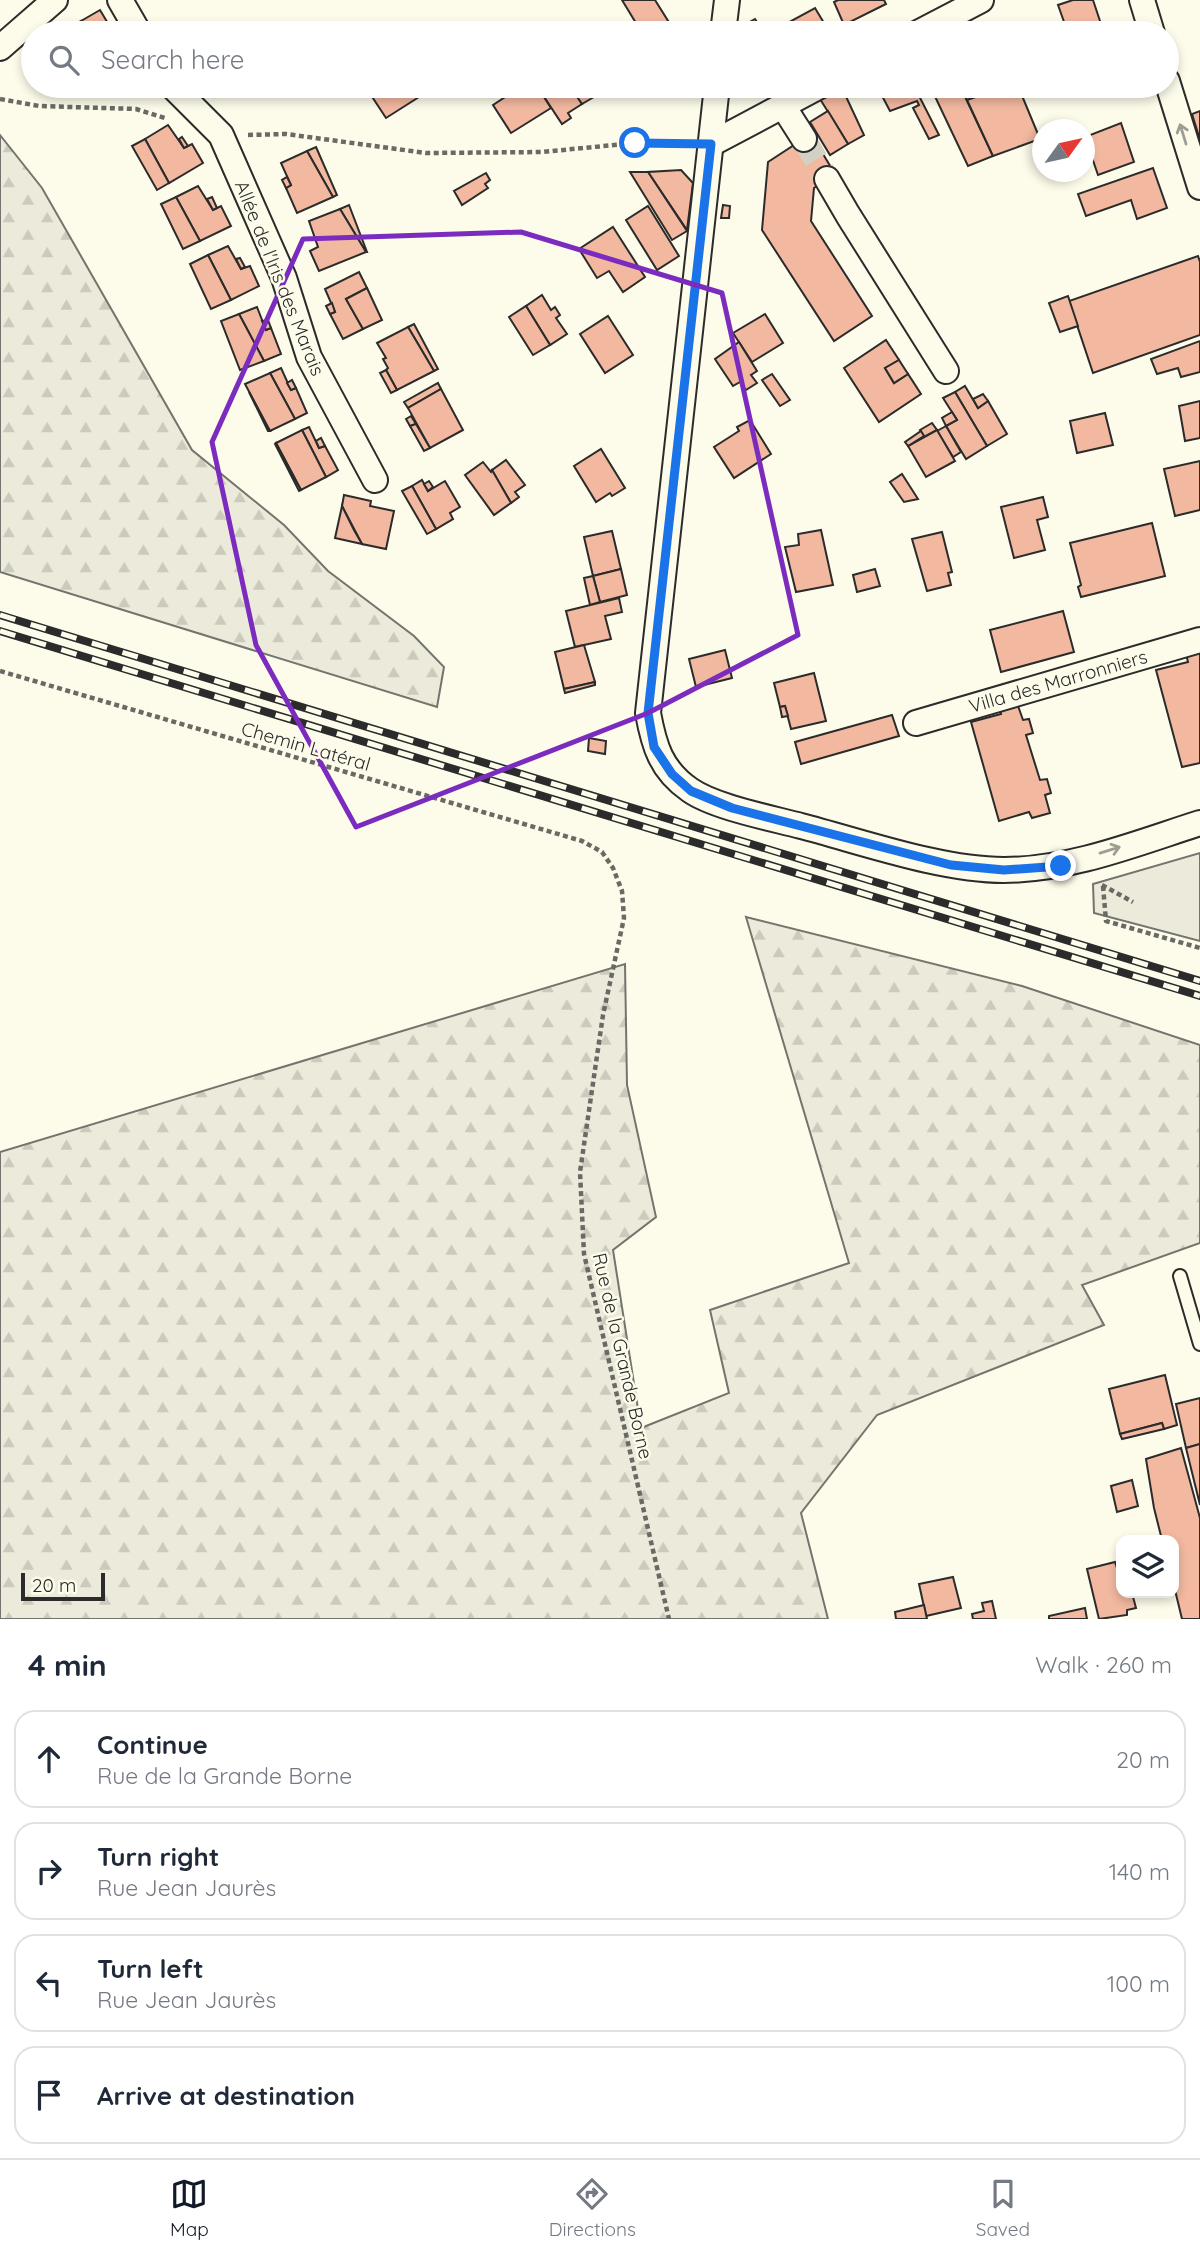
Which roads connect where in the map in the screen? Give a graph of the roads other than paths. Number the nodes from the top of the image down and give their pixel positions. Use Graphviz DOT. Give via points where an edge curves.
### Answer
graph roads {
  1 [pos="55,0"];
  2 [pos="120,0"];
  3 [pos="727,0"];
  4 [pos="981,0"];
  5 [pos="1142,0"];
  6 [pos="31,21"];
  7 [pos="132,21"];
  8 [pos="724,21"];
  9 [pos="941,21"];
  10 [pos="1148,21"];
  11 [pos="21,30"];
  12 [pos="0,48"];
  13 [pos="184,98"];
  14 [pos="716,98"];
  15 [pos="798,98"];
  16 [pos="1172,98"];
  17 [pos="783,106"];
  18 [pos="804,139"];
  19 [pos="711,144"];
  20 [pos="827,179"];
  21 [pos="1200,187"];
  22 [pos="946,371"];
  23 [pos="375,480"];
  24 [pos="1200,640"];
  25 [pos="916,723"];
  26 [pos="1200,823"];
  27 [pos="1180,1276"];
  28 [pos="1200,1344"];
  1 -- 6 [label="street"];
  2 -- 7 [label="street"];
  3 -- 8 [label="street"];
  4 -- 9 [label="street"];
  5 -- 10 [label="street"];
  11 -- 12 [label="street"];
  13 -- 23 [label="street, Allée de l'Iris des Marais" via="221,135 284,278 309,358"];
  14 -- 19 [label="street"];
  15 -- 17 [label="street"];
  21 -- 16 [label="street, one-way"];
  17 -- 18 [label="street"];
  17 -- 19 [label="street"];
  19 -- 26 [label="street, one-way" via="648,713 654,747 672,774 691,791 732,808 951,865 1004,870 1061,866"];
  20 -- 22 [label="street"];
  24 -- 25 [label="street, Villa des Marronniers"];
  27 -- 28 [label="lane"];
}
